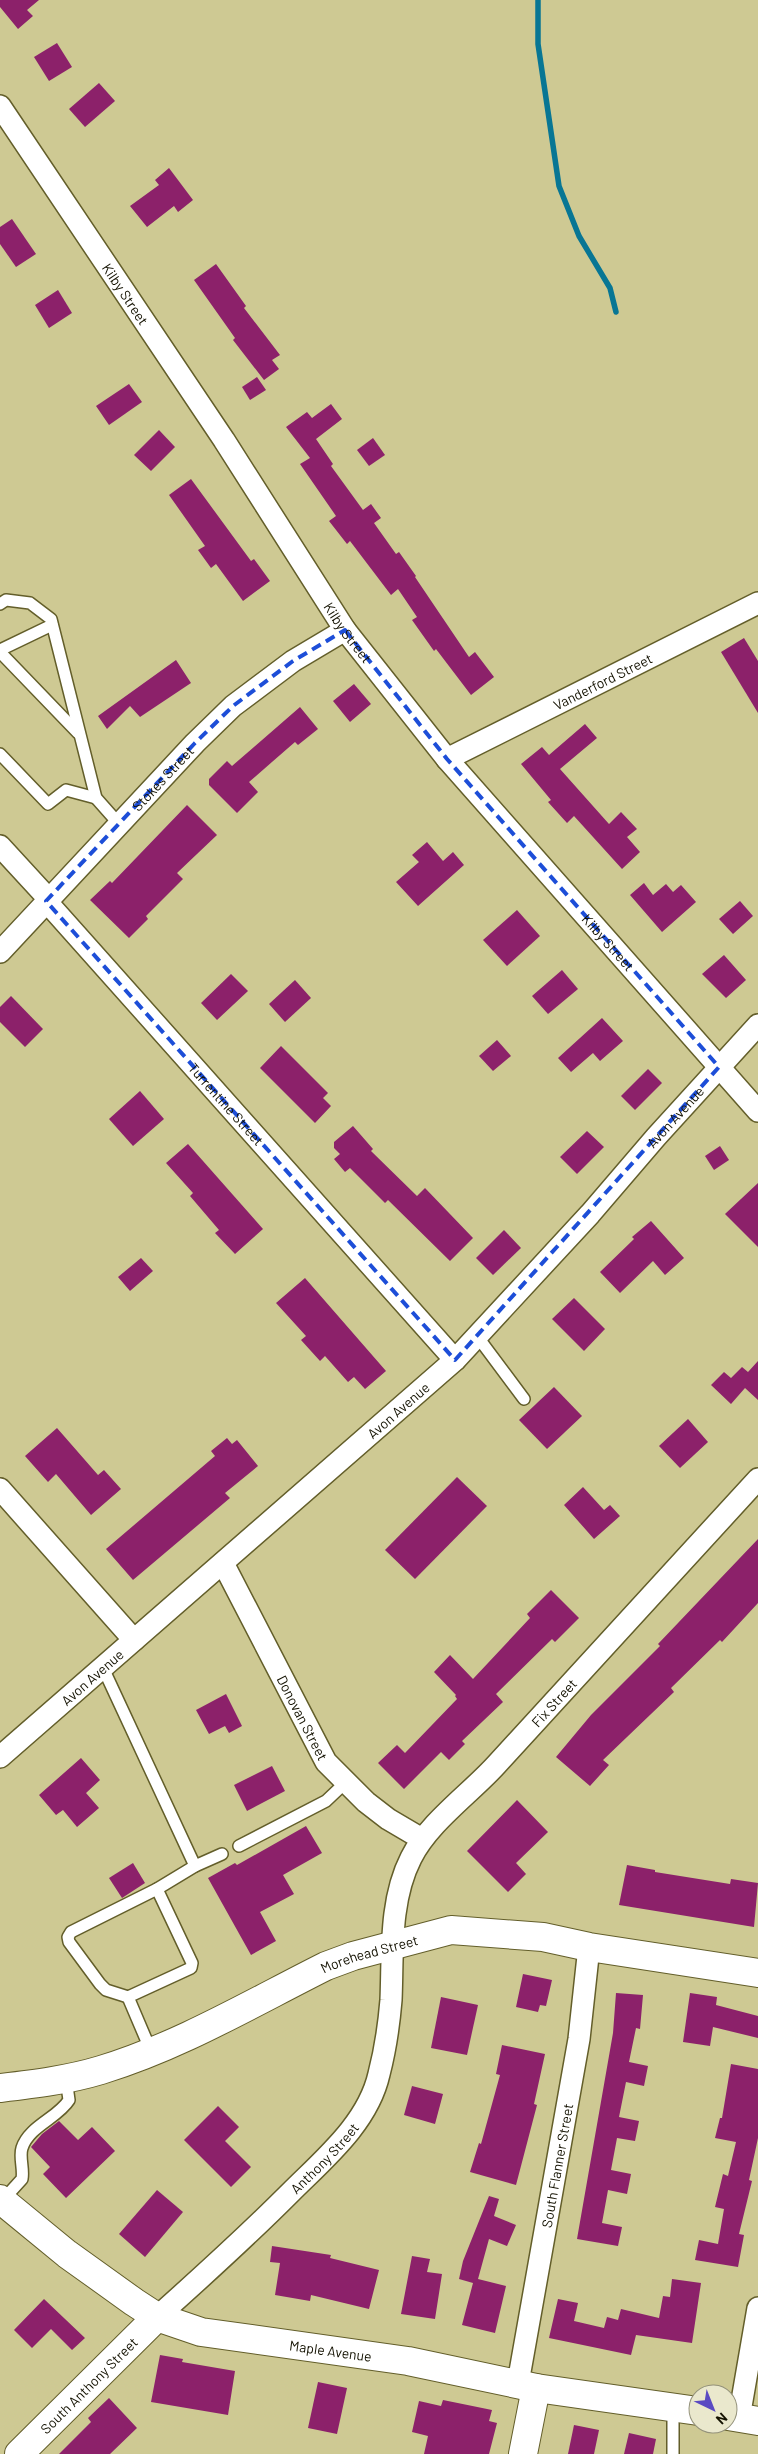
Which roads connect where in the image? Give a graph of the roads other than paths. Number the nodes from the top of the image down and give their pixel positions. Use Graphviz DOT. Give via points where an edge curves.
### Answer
graph roads {
  1 [pos="0,106"];
  2 [pos="758,603"];
  3 [pos="0,604"];
  4 [pos="52,624"];
  5 [pos="345,630"];
  6 [pos="0,651"];
  7 [pos="80,734"];
  8 [pos="0,754"];
  9 [pos="447,759"];
  10 [pos="96,798"];
  11 [pos="119,824"];
  12 [pos="0,846"];
  13 [pos="46,901"];
  14 [pos="0,952"];
  15 [pos="758,1025"];
  16 [pos="719,1067"];
  17 [pos="758,1111"];
  18 [pos="476,1336"];
  19 [pos="455,1360"];
  20 [pos="524,1399"];
  21 [pos="758,1479"];
  22 [pos="0,1490"];
  23 [pos="223,1563"];
  24 [pos="134,1640"];
  25 [pos="102,1668"];
  26 [pos="0,1757"];
  27 [pos="345,1783"];
  28 [pos="422,1839"];
  29 [pos="239,1846"];
  30 [pos="222,1854"];
  31 [pos="195,1866"];
  32 [pos="157,1889"];
  33 [pos="392,1946"];
  34 [pos="589,1947"];
  35 [pos="758,1973"];
  36 [pos="128,1997"];
  37 [pos="151,2051"];
  38 [pos="66,2079"];
  39 [pos="0,2088"];
  40 [pos="1,2200"];
  41 [pos="758,2308"];
  42 [pos="157,2317"];
  43 [pos="527,2385"];
  44 [pos="686,2410"];
  45 [pos="742,2418"];
  46 [pos="19,2454"];
  47 [pos="522,2454"];
  48 [pos="673,2454"];
  1 -- 5 [label="street, Kilby Street" via="224,440"];
  2 -- 9 [label="street, Vanderford Street"];
  3 -- 4 [label="lane" via="6,600 30,603 51,619"];
  4 -- 6 [label="lane"];
  4 -- 7 [label="lane"];
  5 -- 9 [label="street, Kilby Street"];
  5 -- 11 [label="street, Stokes Street" via="293,661 232,706"];
  6 -- 7 [label="lane"];
  7 -- 10 [label="lane"];
  8 -- 10 [label="lane" via="48,804 66,790"];
  9 -- 16 [label="street, Kilby Street"];
  10 -- 11 [label="lane"];
  11 -- 13 [label="street, Stokes Street"];
  12 -- 13 [label="street, Turrentine Street" via="45,895"];
  13 -- 14 [label="street, Stokes Street"];
  13 -- 19 [label="street, Turrentine Street"];
  15 -- 16 [label="street, Avon Avenue"];
  16 -- 17 [label="street, Kilby Street"];
  16 -- 18 [label="street, Avon Avenue" via="590,1214"];
  18 -- 19 [label="street, Avon Avenue"];
  18 -- 20 [label="lane"];
  19 -- 23 [label="street, Avon Avenue"];
  21 -- 28 [label="street, Fix Street" via="490,1773"];
  22 -- 24 [label="street"];
  23 -- 24 [label="street, Avon Avenue"];
  23 -- 27 [label="street, Donovan Street" via="326,1762"];
  24 -- 25 [label="street, Avon Avenue"];
  25 -- 26 [label="street, Avon Avenue"];
  25 -- 31 [label="lane"];
  27 -- 28 [label="street, Donovan Street" via="388,1819"];
  27 -- 29 [label="lane" via="326,1801"];
  28 -- 33 [label="street, Fix Street" via="400,1886"];
  30 -- 31 [label="lane"];
  31 -- 32 [label="lane"];
  32 -- 36 [label="lane" via="192,1968"];
  32 -- 36 [label="lane" via="71,1932 68,1937 100,1984 106,1990"];
  33 -- 34 [label="main road, Morehead Street" via="451,1930 543,1937"];
  33 -- 37 [label="main road, Morehead Street" via="326,1966"];
  33 -- 42 [label="street, Anthony Street" via="390,2004 380,2073 362,2115 330,2153 240,2244"];
  34 -- 35 [label="main road, Morehead Street"];
  34 -- 43 [label="street, South Flanner Street" via="579,2039"];
  36 -- 37 [label="lane"];
  37 -- 38 [label="main road, Morehead Street"];
  38 -- 39 [label="main road, Morehead Street"];
  38 -- 40 [label="lane" via="69,2100 27,2140 22,2148 22,2179"];
  40 -- 42 [label="main road, Maple Avenue" via="67,2254"];
  41 -- 45 [label="street"];
  42 -- 43 [label="main road, Maple Avenue" via="201,2332 408,2362"];
  42 -- 46 [label="main road, South Anthony Street"];
  43 -- 44 [label="main road, Maple Avenue"];
  43 -- 47 [label="main road, South Flanner Street"];
  44 -- 48 [label="lane"];
}
